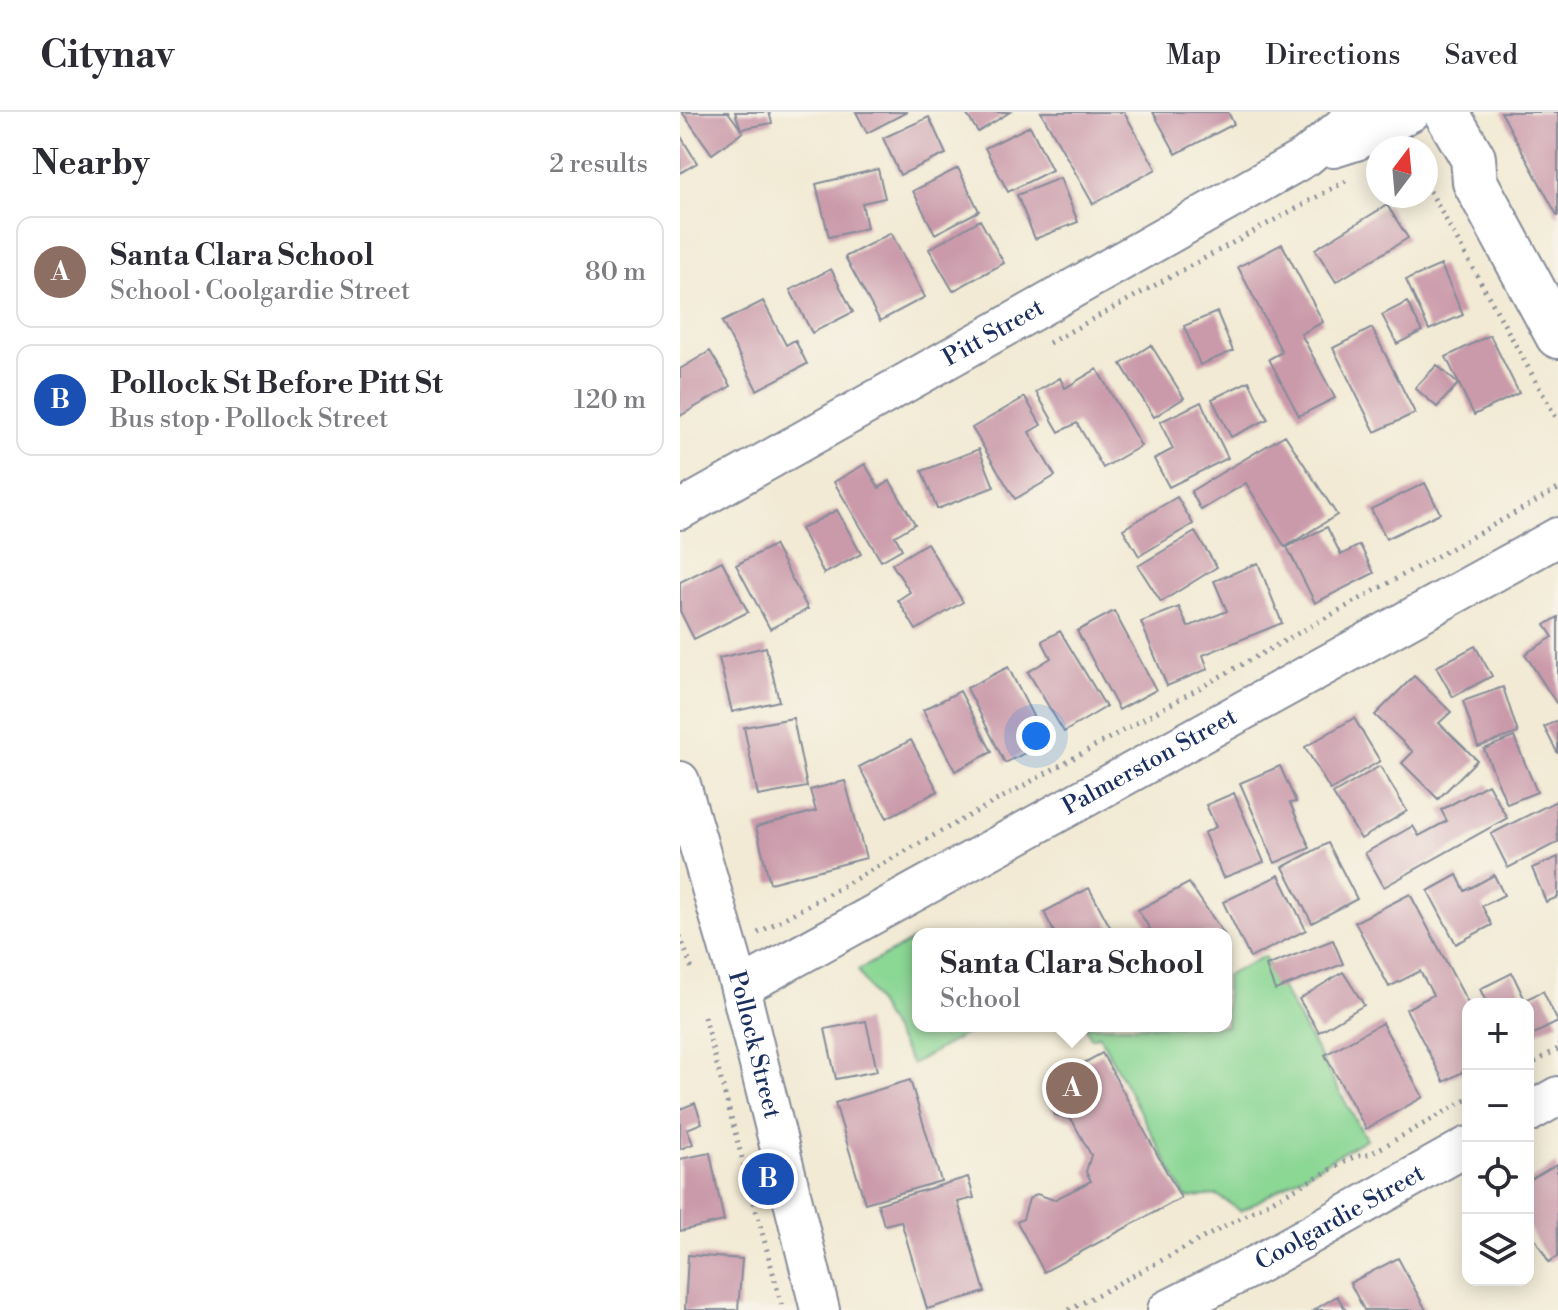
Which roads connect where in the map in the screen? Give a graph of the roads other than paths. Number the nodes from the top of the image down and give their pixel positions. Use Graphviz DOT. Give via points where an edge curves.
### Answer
graph roads {
  1 [pos="1360,112"];
  2 [pos="1411,112"];
  3 [pos="1423,112"];
  4 [pos="1446,112"];
  5 [pos="1306,157"];
  6 [pos="1475,182"];
  7 [pos="1558,336"];
  8 [pos="680,510"];
  9 [pos="1558,537"];
  10 [pos="680,781"];
  11 [pos="740,988"];
  12 [pos="1558,1096"];
  13 [pos="1534,1110"];
  14 [pos="1462,1149"];
  15 [pos="820,1310"];
  16 [pos="1167,1310"];
  1 -- 5 [label="street, Pitt Street"];
  2 -- 5 [label="street, Pitt Street" via="1356,141"];
  3 -- 6 [label="main road" via="1459,175"];
  4 -- 6 [label="main road" via="1473,158"];
  5 -- 8 [label="street, Pitt Street"];
  6 -- 7 [label="main road"];
  9 -- 11 [label="street, Palmerston Street"];
  10 -- 11 [label="street, Pollock Street"];
  11 -- 15 [label="street, Pollock Street"];
  12 -- 13 [label="street"];
  14 -- 16 [label="street, Coolgardie Street"];
}
